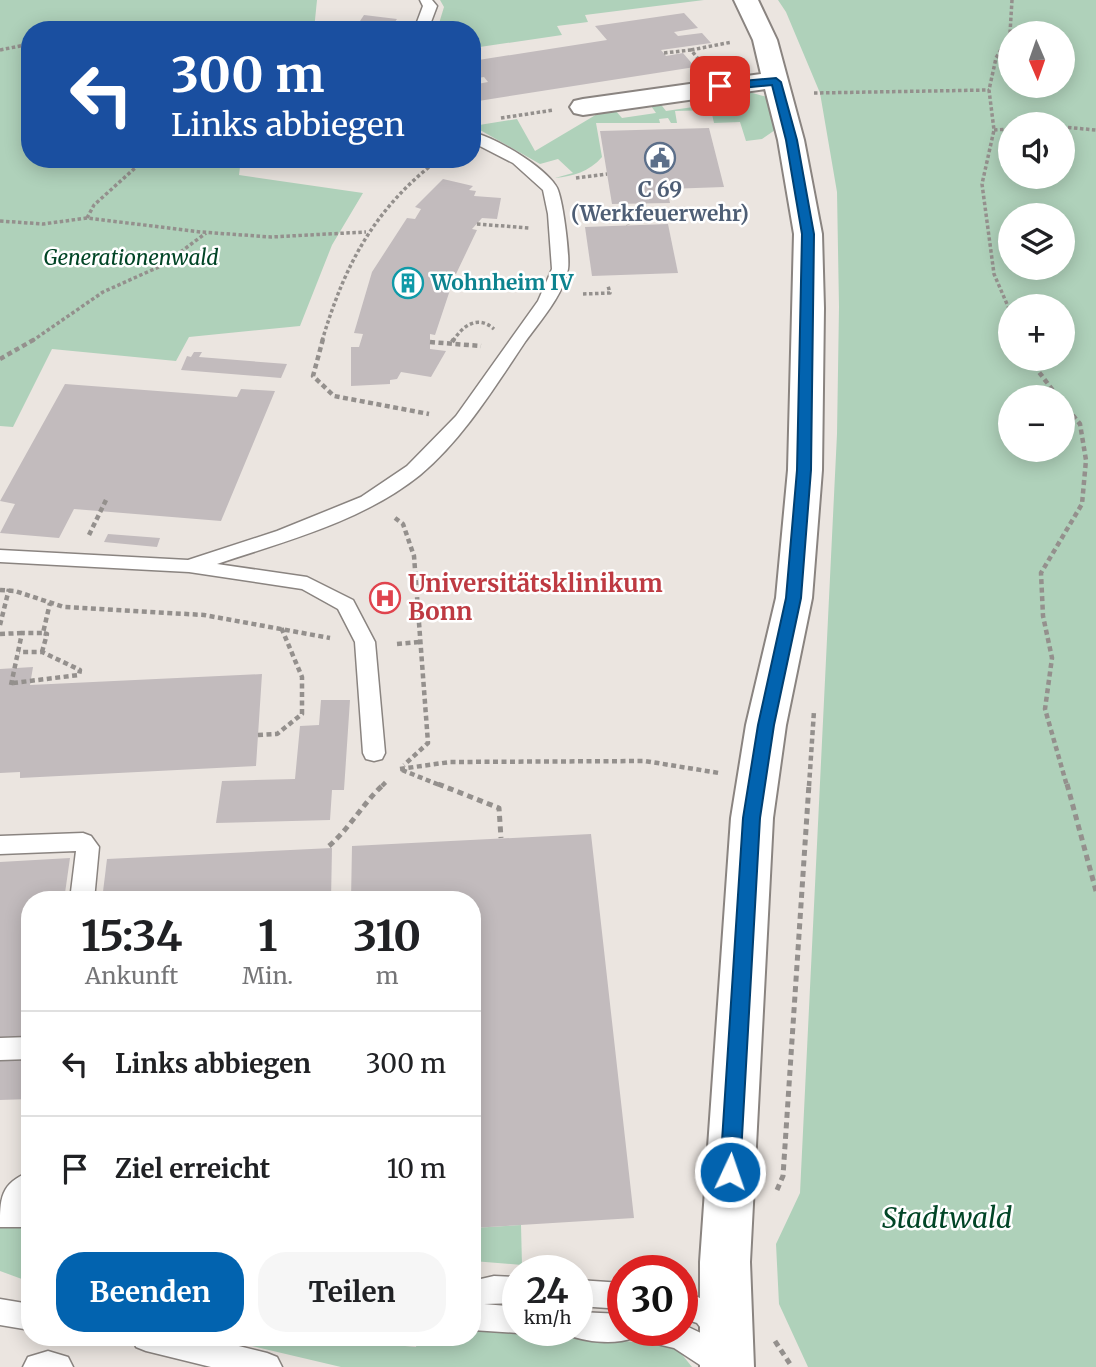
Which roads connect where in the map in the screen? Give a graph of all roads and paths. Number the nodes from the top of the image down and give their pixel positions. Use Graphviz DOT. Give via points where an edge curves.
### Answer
graph roads {
  1 [pos="426,0"];
  2 [pos="746,0"];
  3 [pos="1012,0"];
  4 [pos="424,21"];
  5 [pos="1012,21"];
  6 [pos="21,46"];
  7 [pos="0,50"];
  8 [pos="998,54"];
  9 [pos="776,82"];
  10 [pos="989,90"];
  11 [pos="813,93"];
  12 [pos="583,107"];
  13 [pos="500,118"];
  14 [pos="1075,128"];
  15 [pos="994,130"];
  16 [pos="998,130"];
  17 [pos="1096,130"];
  18 [pos="481,141"];
  19 [pos="135,168"];
  20 [pos="426,168"];
  21 [pos="556,214"];
  22 [pos="87,218"];
  23 [pos="0,221"];
  24 [pos="477,224"];
  25 [pos="628,225"];
  26 [pos="512,226"];
  27 [pos="366,232"];
  28 [pos="206,233"];
  29 [pos="1003,294"];
  30 [pos="497,333"];
  31 [pos="430,342"];
  32 [pos="452,342"];
  33 [pos="472,345"];
  34 [pos="0,359"];
  35 [pos="1036,371"];
  36 [pos="1048,385"];
  37 [pos="1075,418"];
  38 [pos="462,420"];
  39 [pos="9,557"];
  40 [pos="189,566"];
  41 [pos="0,590"];
  42 [pos="9,591"];
  43 [pos="50,603"];
  44 [pos="0,625"];
  45 [pos="280,626"];
  46 [pos="22,633"];
  47 [pos="43,633"];
  48 [pos="0,634"];
  49 [pos="366,646"];
  50 [pos="19,652"];
  51 [pos="42,652"];
  52 [pos="258,735"];
  53 [pos="374,753"];
  54 [pos="400,769"];
  55 [pos="757,782"];
  56 [pos="501,838"];
  57 [pos="0,845"];
  58 [pos="84,891"];
  59 [pos="1096,891"];
  60 [pos="21,1048"];
  61 [pos="0,1049"];
  62 [pos="502,1289"];
  63 [pos="481,1292"];
  64 [pos="698,1310"];
  65 [pos="0,1312"];
  66 [pos="21,1316"];
  67 [pos="481,1318"];
  68 [pos="502,1319"];
  69 [pos="698,1345"];
  70 [pos="182,1346"];
  71 [pos="726,1356"];
  72 [pos="38,1367"];
  73 [pos="58,1367"];
  74 [pos="267,1367"];
  1 -- 4 [label="lane" via="430,6"];
  2 -- 9 [label="street" via="765,40"];
  3 -- 5 [label="path"];
  6 -- 7 [label="path"];
  8 -- 10 [label="path"];
  9 -- 12 [label="street"];
  9 -- 55 [label="street" via="808,234 808,362 794,598"];
  10 -- 11 [label="path"];
  10 -- 15 [label="path"];
  12 -- 13 [label="path"];
  14 -- 17 [label="path"];
  15 -- 16 [label="path"];
  15 -- 29 [label="path" via="982,184 994,274"];
  18 -- 21 [label="lane" via="519,160 544,182 550,188"];
  19 -- 22 [label="path" via="94,205"];
  20 -- 27 [label="path"];
  21 -- 25 [label="path" via="625,212"];
  21 -- 38 [label="lane" via="559,269 555,286"];
  22 -- 23 [label="path" via="43,224"];
  22 -- 28 [label="path"];
  24 -- 26 [label="path"];
  27 -- 28 [label="path" via="271,237"];
  27 -- 38 [label="path" via="321,339 313,376 334,396"];
  28 -- 34 [label="path" via="163,265 103,292"];
  30 -- 32 [label="path" via="492,325 470,322"];
  31 -- 32 [label="path"];
  32 -- 33 [label="path"];
  35 -- 36 [label="path"];
  37 -- 59 [label="path" via="1086,460 1082,504 1041,573 1052,659 1045,709"];
  38 -- 40 [label="lane" via="414,470 368,501"];
  39 -- 40 [label="lane"];
  39 -- 42 [label="path"];
  40 -- 49 [label="lane" via="307,583 346,605"];
  41 -- 42 [label="path"];
  42 -- 43 [label="path"];
  42 -- 44 [label="path"];
  43 -- 45 [label="path"];
  43 -- 47 [label="path"];
  45 -- 49 [label="path"];
  45 -- 52 [label="path" via="302,677 302,714 277,734"];
  46 -- 47 [label="path"];
  46 -- 48 [label="path"];
  46 -- 50 [label="path"];
  47 -- 51 [label="path" via="47,634"];
  49 -- 53 [label="lane"];
  50 -- 51 [label="path"];
  50 -- 51 [label="path" via="12,684 79,675 80,670"];
  53 -- 54 [label="path"];
  54 -- 55 [label="path" via="450,762 645,761"];
  54 -- 56 [label="path" via="499,808"];
  55 -- 71 [label="street" via="736,1049 725,1262"];
  57 -- 58 [label="lane" via="83,842 89,858"];
  60 -- 61 [label="lane"];
  62 -- 63 [label="lane"];
  64 -- 71 [label="lane" via="707,1314"];
  65 -- 66 [label="lane"];
  67 -- 68 [label="lane"];
  69 -- 71 [label="lane"];
  70 -- 74 [label="lane"];
  72 -- 73 [label="lane"];
}
